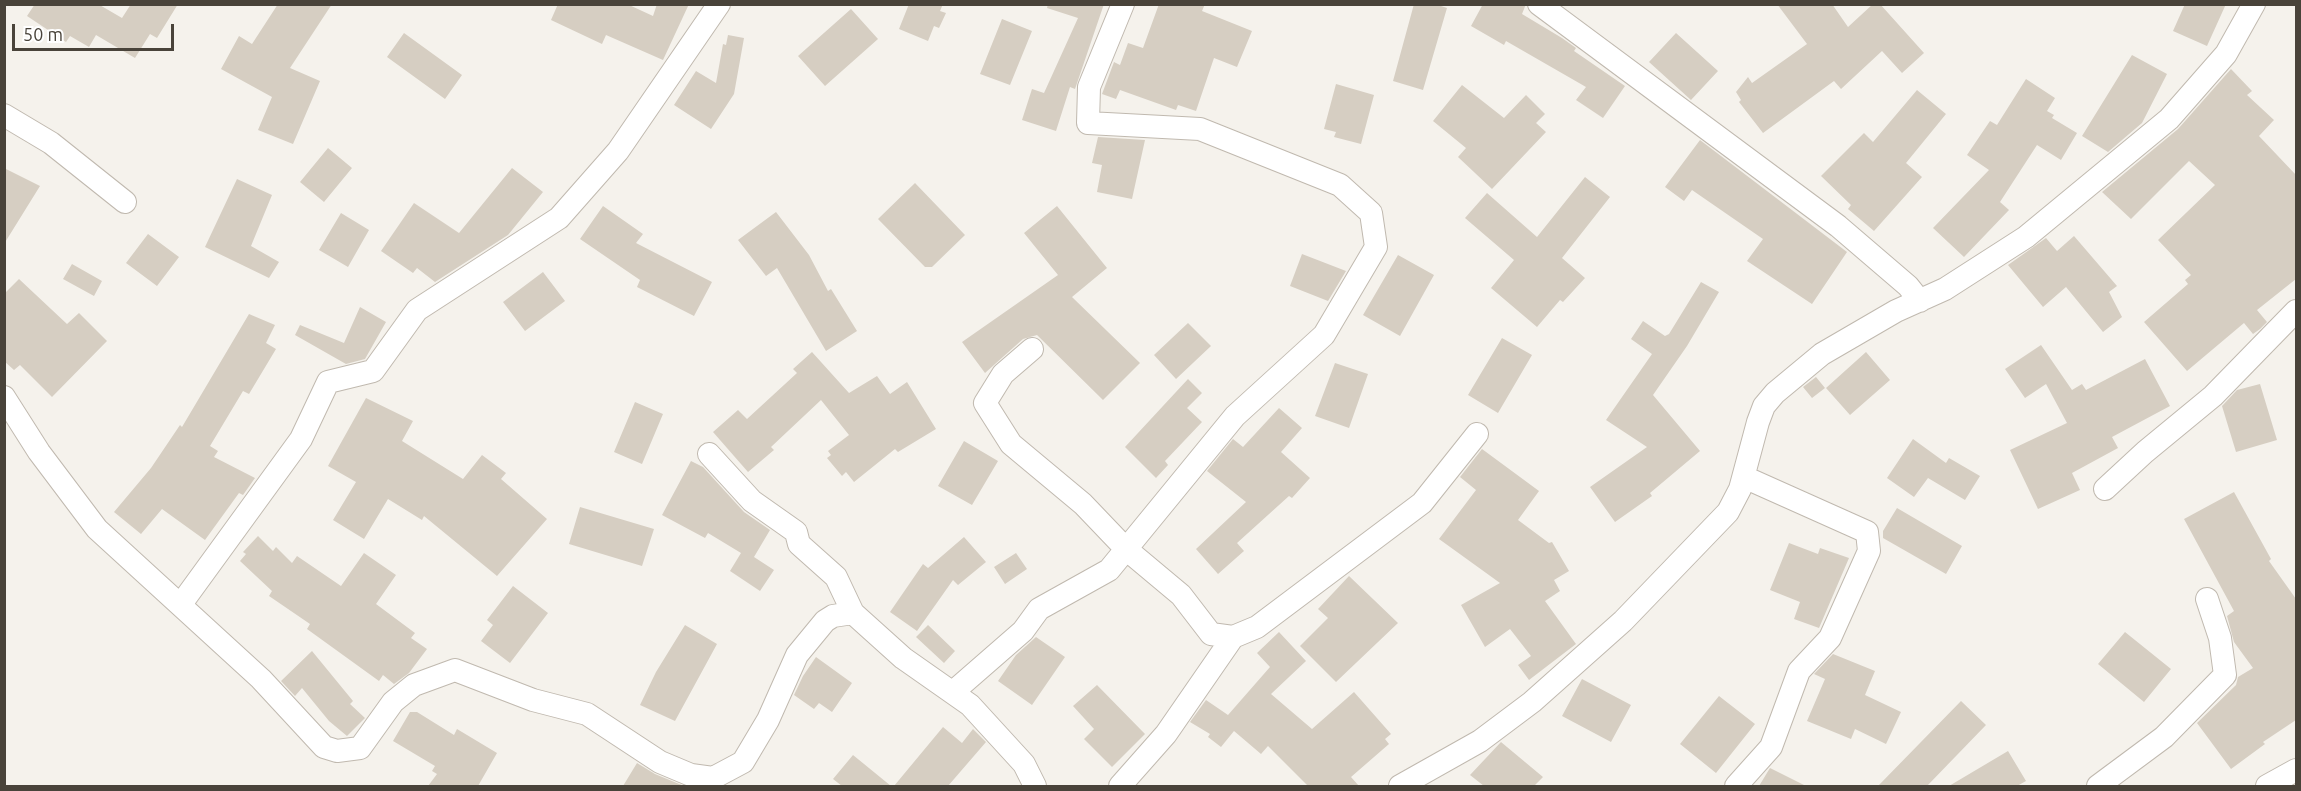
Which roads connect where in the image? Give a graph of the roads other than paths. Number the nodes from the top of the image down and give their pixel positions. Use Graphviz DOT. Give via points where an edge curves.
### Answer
graph roads {
  1 [pos="718,4"];
  2 [pos="1123,4"];
  3 [pos="1539,4"];
  4 [pos="2254,4"];
  5 [pos="4,115"];
  6 [pos="125,202"];
  7 [pos="1920,300"];
  8 [pos="2296,311"];
  9 [pos="1032,349"];
  10 [pos="4,397"];
  11 [pos="1477,434"];
  12 [pos="709,454"];
  13 [pos="1744,477"];
  14 [pos="2105,489"];
  15 [pos="1126,549"];
  16 [pos="2207,599"];
  17 [pos="181,604"];
  18 [pos="853,612"];
  19 [pos="1233,637"];
  20 [pos="953,692"];
  21 [pos="2296,770"];
  22 [pos="1035,786"];
  23 [pos="1120,786"];
  24 [pos="1400,786"];
  25 [pos="1736,786"];
  26 [pos="2098,786"];
  27 [pos="2267,786"];
  1 -- 17 [label="street" via="618,151 559,218 417,310 373,370 327,382 301,439"];
  2 -- 15 [label="street" via="1089,87 1088,123 1200,129 1340,184 1371,213 1376,247 1324,335 1235,416"];
  3 -- 7 [label="street" via="1838,226"];
  4 -- 7 [label="street" via="2226,54 2169,119 2026,237 1945,289"];
  5 -- 6 [label="street" via="51,143"];
  7 -- 13 [label="street" via="1822,354 1775,393 1758,422"];
  8 -- 14 [label="street" via="2213,396"];
  9 -- 15 [label="street" via="1003,374 985,403 1011,444 1083,504"];
  10 -- 17 [label="street" via="96,529"];
  11 -- 19 [label="street" via="1422,503 1257,627"];
  12 -- 18 [label="street" via="752,501 796,532 798,544 836,577"];
  13 -- 24 [label="street" via="1728,513 1623,621 1532,702 1480,741"];
  13 -- 25 [label="street" via="1867,532 1869,551 1830,638 1799,671 1771,747"];
  15 -- 19 [label="street" via="1181,595 1211,634"];
  15 -- 20 [label="street" via="1109,570 1039,609 1023,631"];
  16 -- 26 [label="street" via="2220,638 2225,675 2164,737"];
  17 -- 18 [label="street" via="324,747 337,751 360,748 393,702 414,685 455,670 533,700 587,714 660,762 691,775 712,778 743,762 768,720 797,655 825,621"];
  18 -- 20 [label="street" via="903,658"];
  19 -- 23 [label="street" via="1166,734"];
  20 -- 22 [label="street" via="1024,764"];
  21 -- 27 [label="street"];
}
